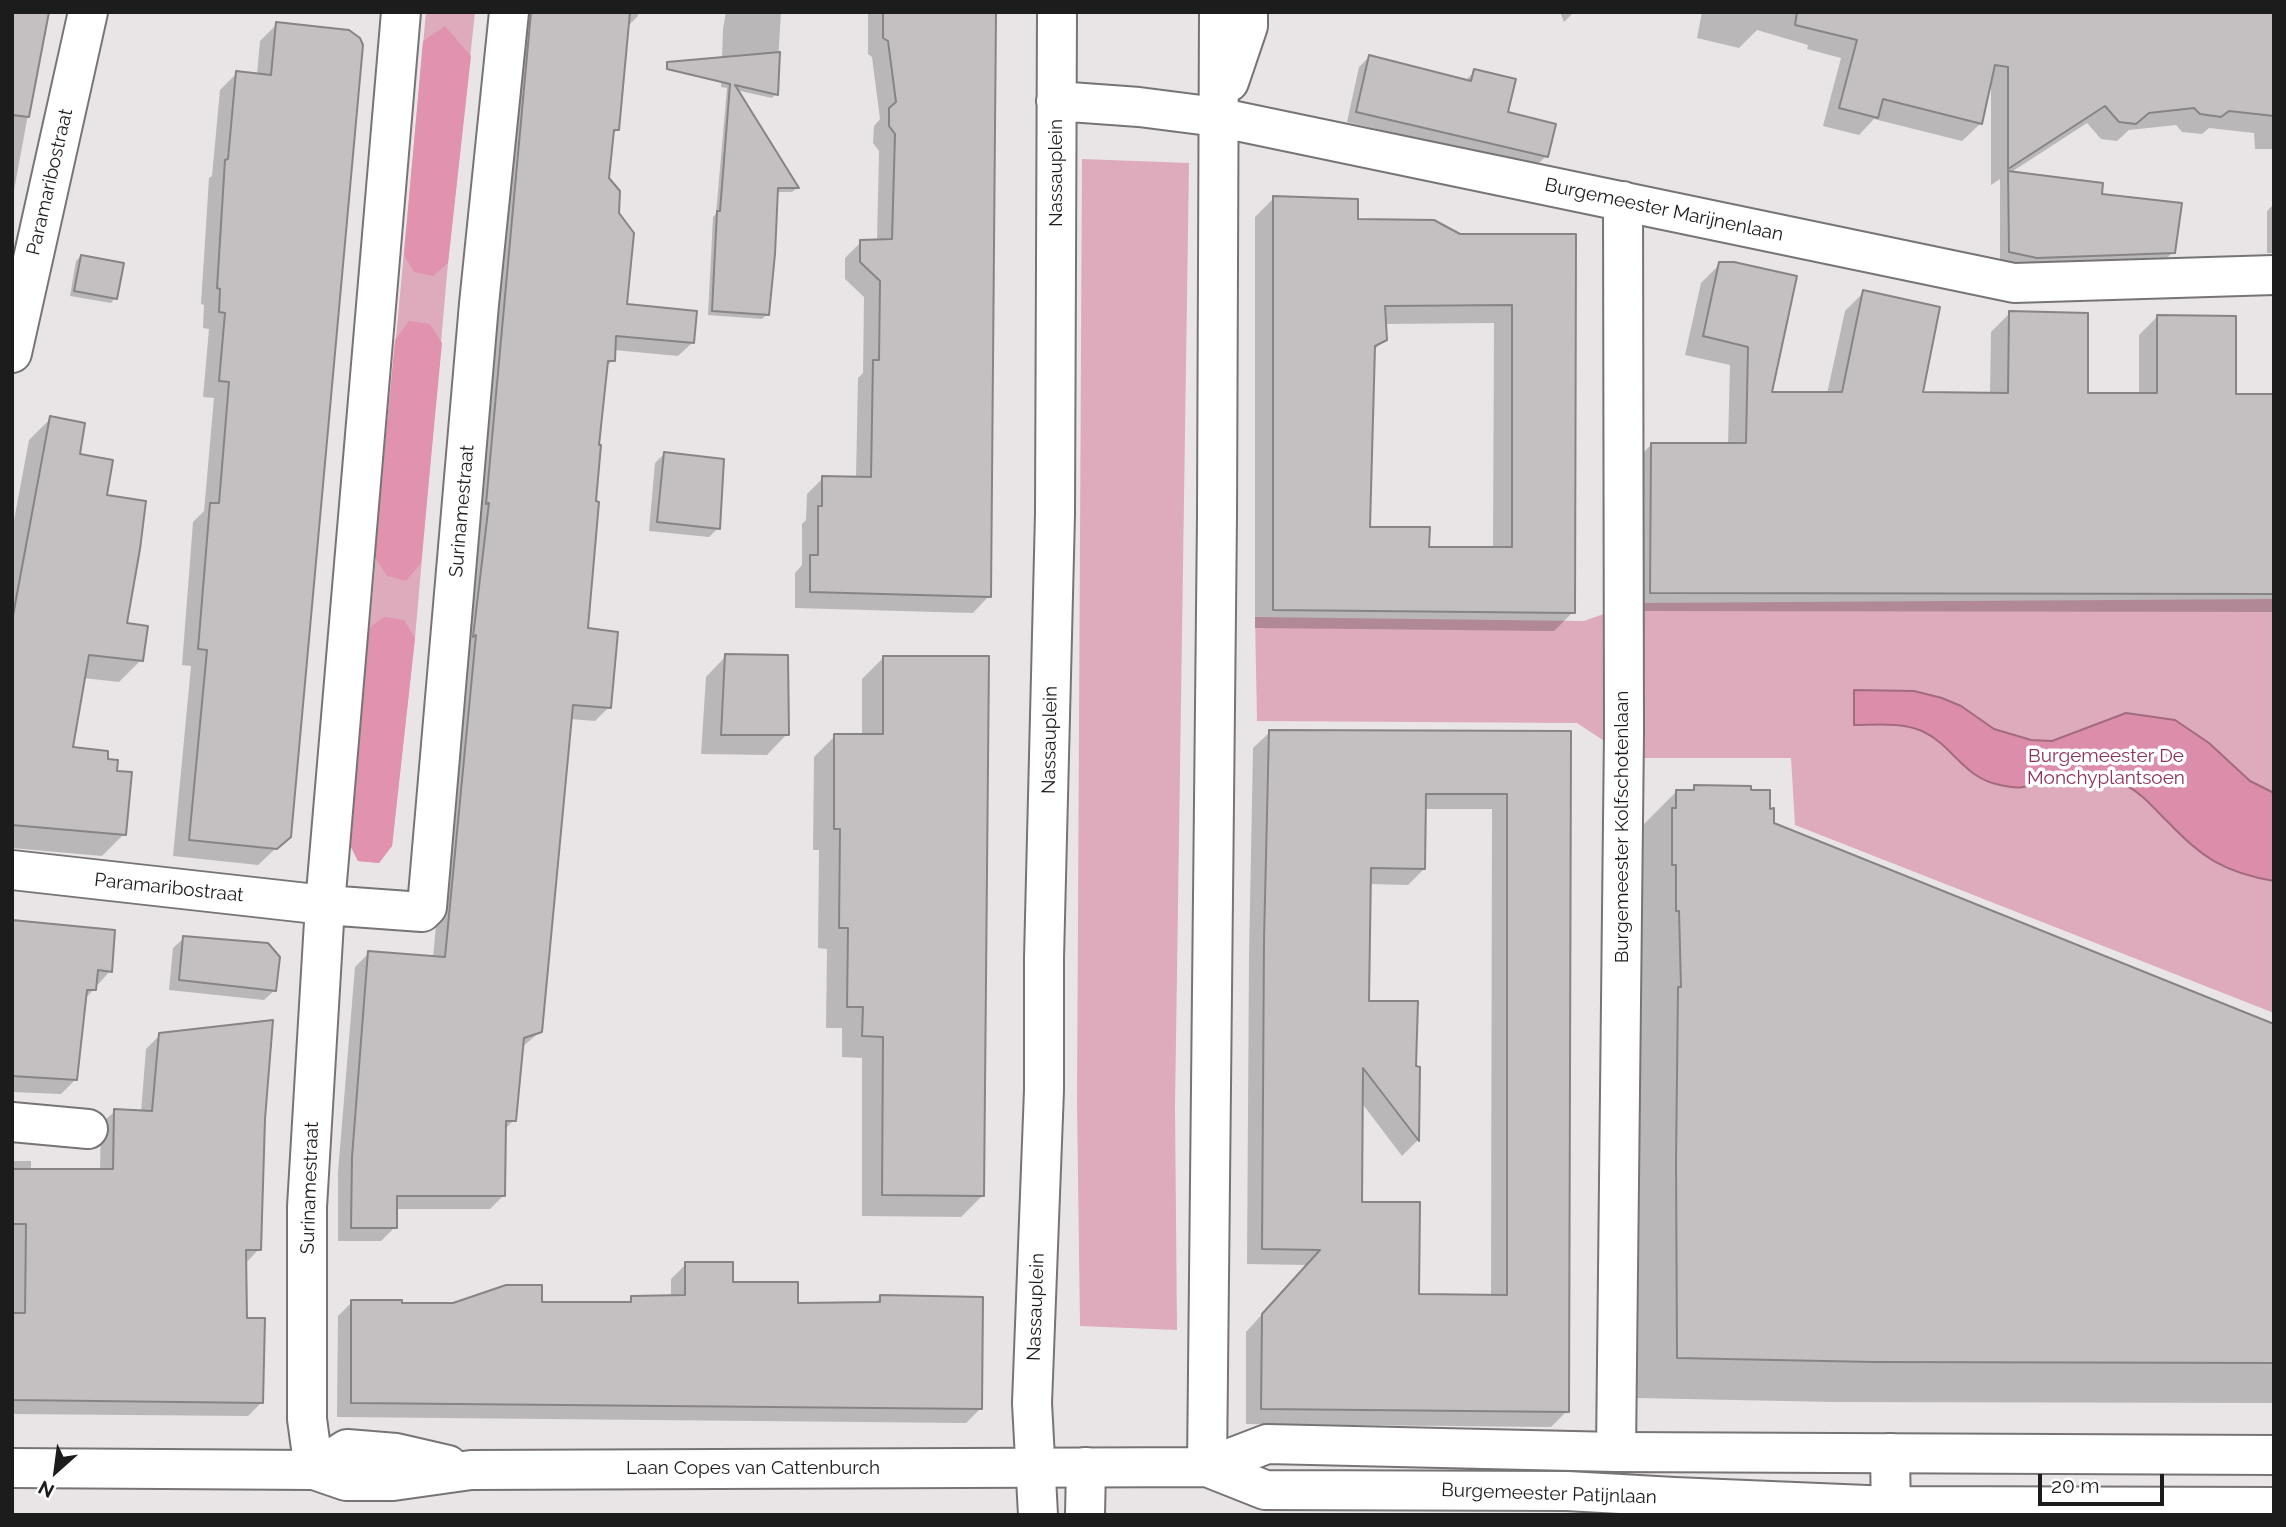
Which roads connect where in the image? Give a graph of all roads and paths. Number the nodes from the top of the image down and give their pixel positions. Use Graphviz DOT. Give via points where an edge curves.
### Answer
graph roads {
  1 [pos="88,12"];
  2 [pos="401,12"];
  3 [pos="509,12"];
  4 [pos="1057,12"];
  5 [pos="1219,12"];
  6 [pos="1248,12"];
  7 [pos="1056,101"];
  8 [pos="1217,117"];
  9 [pos="1623,201"];
  10 [pos="2274,275"];
  11 [pos="12,353"];
  12 [pos="12,870"];
  13 [pos="326,905"];
  14 [pos="12,1122"];
  15 [pos="88,1129"];
  16 [pos="1616,1452"];
  17 [pos="1891,1453"];
  18 [pos="2274,1455"];
  19 [pos="1086,1467"];
  20 [pos="1207,1467"];
  21 [pos="12,1468"];
  22 [pos="1034,1468"];
  23 [pos="314,1470"];
  24 [pos="2274,1507"];
  25 [pos="1891,1510"];
  26 [pos="1038,1515"];
  27 [pos="1085,1515"];
  1 -- 11 [label="street, Paramaribostraat"];
  2 -- 13 [label="street, Surinamestraat"];
  3 -- 13 [label="street, Surinamestraat" via="427,907 422,912"];
  4 -- 7 [label="street, Nassauplein"];
  5 -- 8 [label="street"];
  6 -- 8 [label="street" via="1248,26"];
  7 -- 8 [label="street, Burgemeester Marijnenlaan"];
  7 -- 22 [label="street, Nassauplein" via="1055,514"];
  8 -- 9 [label="street, Burgemeester Marijnenlaan"];
  8 -- 20 [label="street"];
  9 -- 10 [label="street, Burgemeester Marijnenlaan" via="2014,283"];
  9 -- 16 [label="street, Burgemeester Kolfschotenlaan"];
  12 -- 13 [label="street, Paramaribostraat"];
  13 -- 23 [label="street, Surinamestraat" via="307,1207 307,1419"];
  14 -- 15 [label="street"];
  16 -- 17 [label="street, Burgemeester Patijnlaan"];
  16 -- 20 [label="street, Burgemeester Patijnlaan" via="1267,1444"];
  17 -- 18 [label="street, Burgemeester Patijnlaan"];
  17 -- 25 [label="street"];
  19 -- 20 [label="street, Burgemeester Patijnlaan"];
  19 -- 22 [label="street, Burgemeester Patijnlaan"];
  19 -- 27 [label="street"];
  20 -- 25 [label="street, Burgemeester Patijnlaan" via="1265,1490 1567,1490"];
  21 -- 23 [label="street"];
  22 -- 23 [label="street, Laan Copes van Cattenburch" via="471,1469 396,1453 347,1449"];
  22 -- 26 [label="street, Nassauplein"];
  24 -- 25 [label="street, Burgemeester Patijnlaan"];
}
